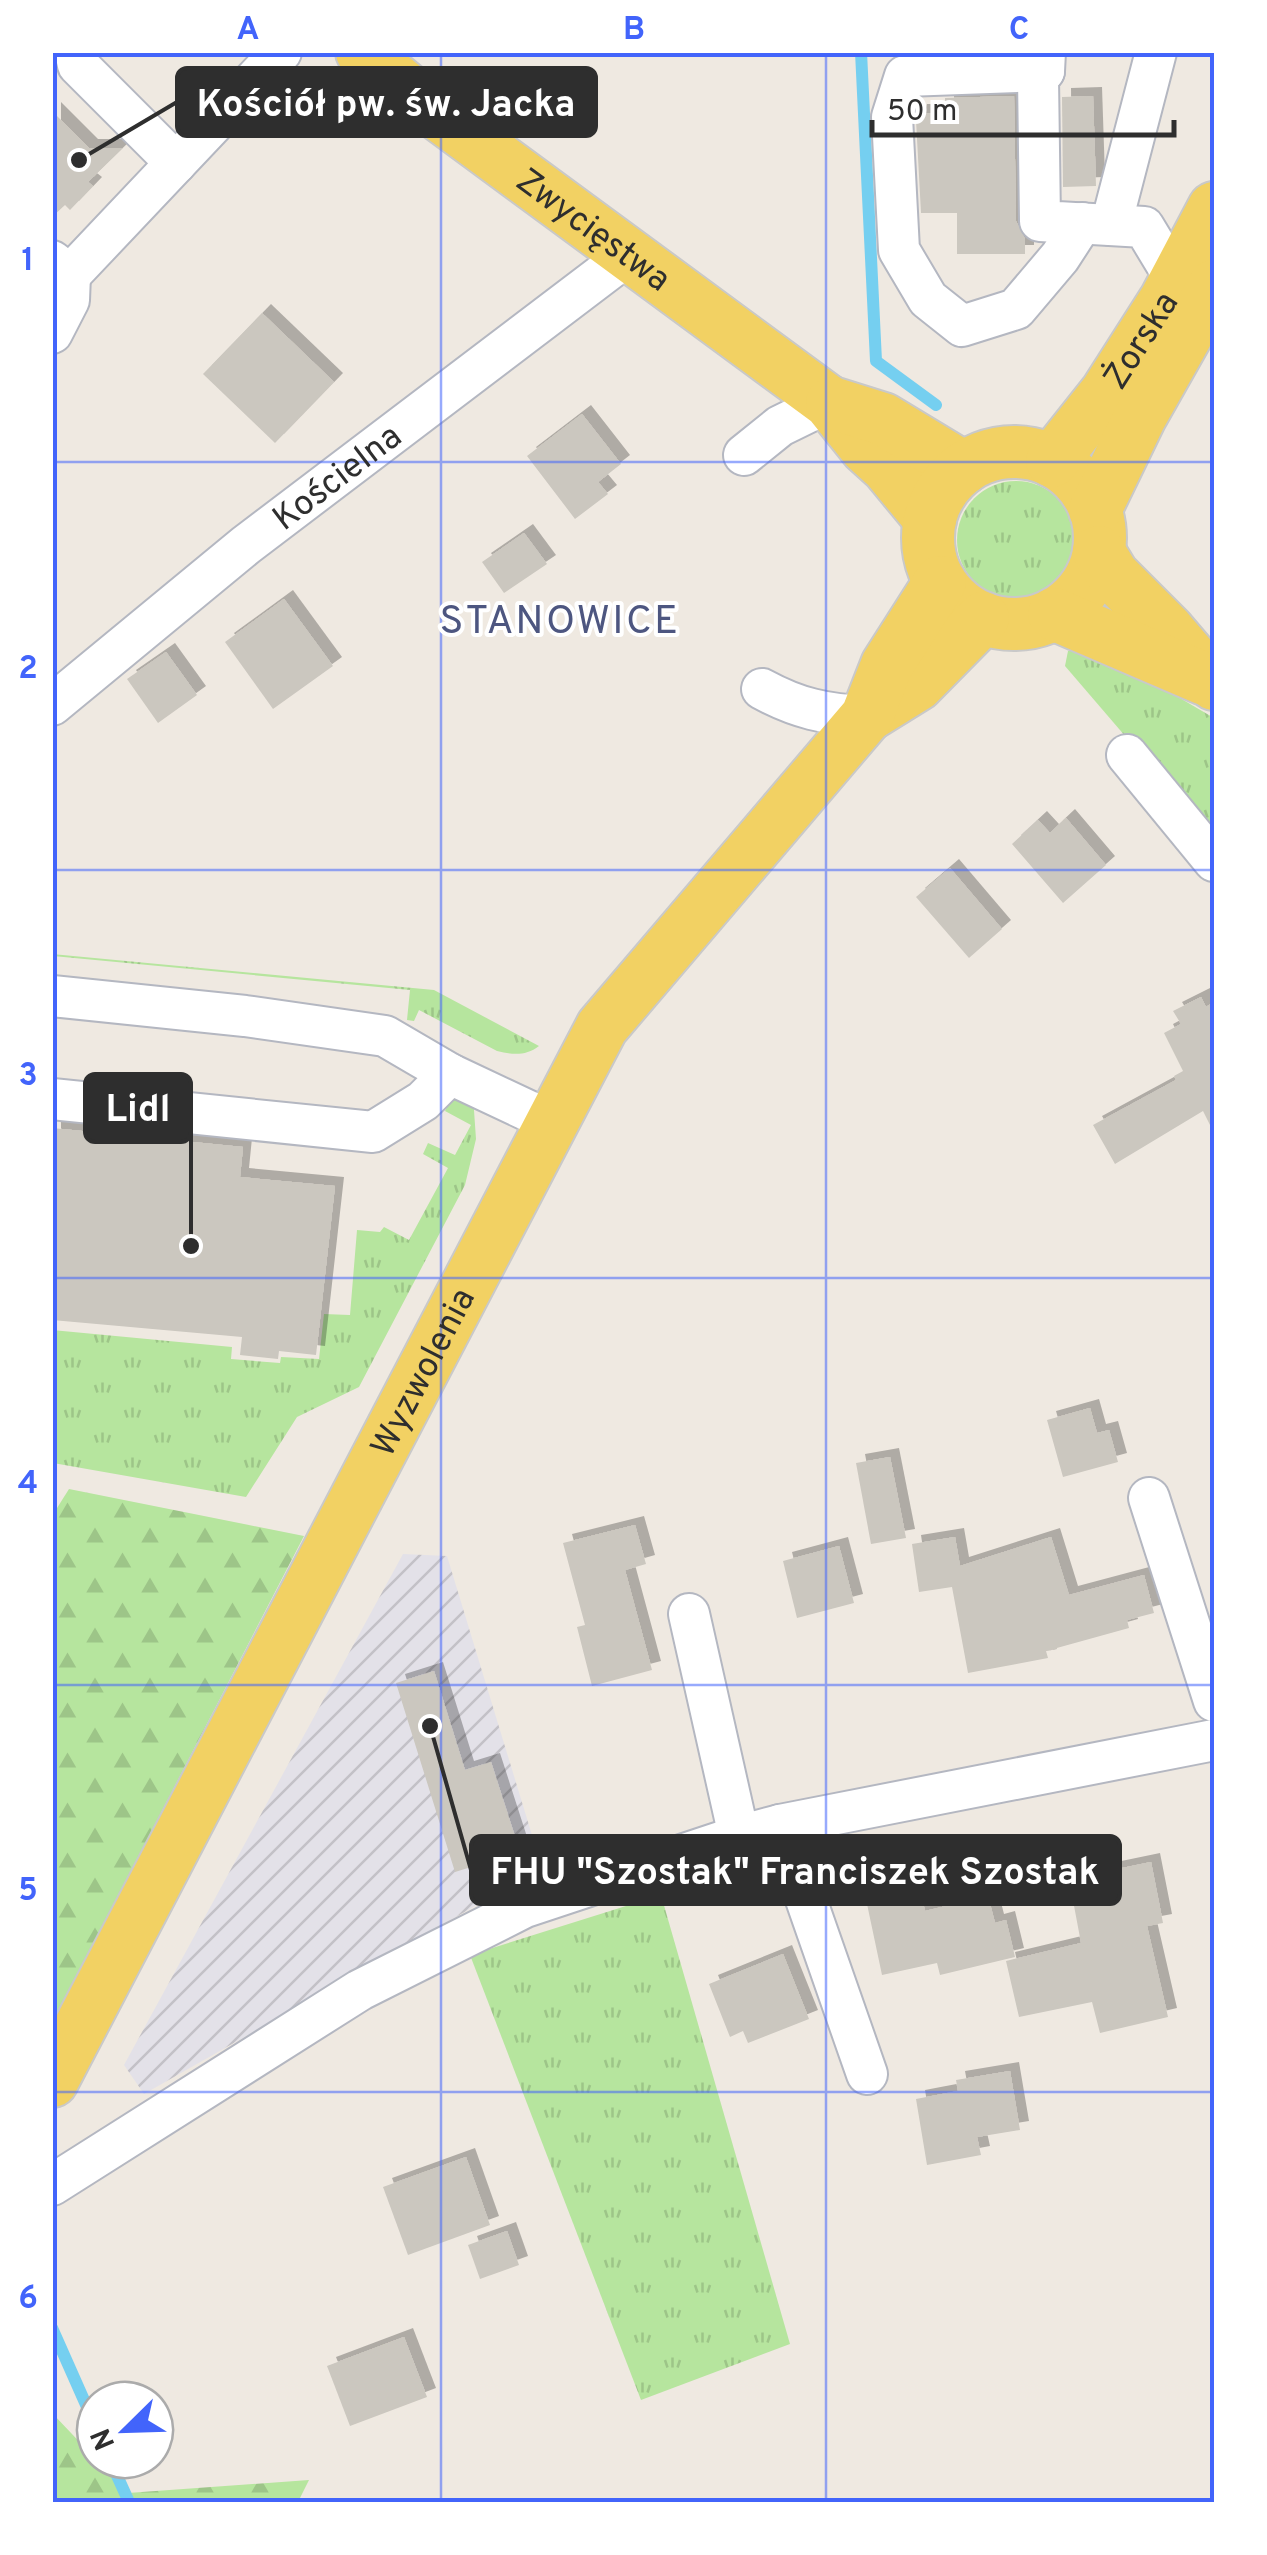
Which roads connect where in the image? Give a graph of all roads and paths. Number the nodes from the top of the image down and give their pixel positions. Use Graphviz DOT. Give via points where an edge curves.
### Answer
graph roads {
  1 [pos="75,52"];
  2 [pos="280,52"];
  3 [pos="362,52"];
  4 [pos="1156,52"];
  5 [pos="1045,62"];
  6 [pos="176,163"];
  7 [pos="1214,208"];
  8 [pos="1096,224"];
  9 [pos="628,255"];
  10 [pos="61,268"];
  11 [pos="1195,283"];
  12 [pos="52,333"];
  13 [pos="829,402"];
  14 [pos="744,454"];
  15 [pos="1052,461"];
  16 [pos="964,468"];
  17 [pos="930,518"];
  18 [pos="1097,531"];
  19 [pos="940,582"];
  20 [pos="1054,614"];
  21 [pos="983,618"];
  22 [pos="1212,683"];
  23 [pos="762,689"];
  24 [pos="52,704"];
  25 [pos="866,716"];
  26 [pos="1127,755"];
  27 [pos="1214,860"];
  28 [pos="52,996"];
  29 [pos="450,1074"];
  30 [pos="52,1099"];
  31 [pos="552,1122"];
  32 [pos="1149,1498"];
  33 [pos="689,1614"];
  34 [pos="1214,1701"];
  35 [pos="1214,1740"];
  36 [pos="780,1825"];
  37 [pos="740,1836"];
  38 [pos="868,2074"];
  39 [pos="52,2081"];
  40 [pos="52,2185"];
  1 -- 6 [label="street" via="78,64"];
  2 -- 6 [label="street"];
  3 -- 9 [label="main road, Zwycięstwa"];
  4 -- 8 [label="street"];
  5 -- 8 [label="street" via="1038,78 1040,222"];
  5 -- 8 [label="street" via="906,76 892,117 900,250 928,299 962,326 1016,309"];
  6 -- 10 [label="street"];
  7 -- 11 [label="main road, Żorska"];
  8 -- 11 [label="street" via="1144,227"];
  9 -- 13 [label="main road, Zwycięstwa"];
  9 -- 24 [label="street, Kościelna" via="246,545"];
  10 -- 12 [label="street" via="68,300"];
  11 -- 15 [label="main road, Żorska"];
  11 -- 18 [label="main road, Żorska"];
  13 -- 14 [label="street" via="780,426"];
  13 -- 16 [label="main road, Zwycięstwa" via="883,419"];
  13 -- 17 [label="main road, Zwycięstwa"];
  15 -- 16 [label="main road" via="1022,452 992,454"];
  15 -- 18 [label="main road" via="1085,490"];
  16 -- 17 [label="main road"];
  17 -- 19 [label="main road" via="930,551"];
  18 -- 20 [label="main road" via="1084,588"];
  18 -- 22 [label="main road" via="1113,575"];
  19 -- 21 [label="main road"];
  19 -- 25 [label="main road, Wyzwolenia" via="888,665"];
  20 -- 21 [label="main road" via="1013,624"];
  20 -- 22 [label="main road"];
  21 -- 25 [label="main road, Wyzwolenia" via="917,685"];
  23 -- 25 [label="street" via="795,707"];
  25 -- 31 [label="main road, Wyzwolenia" via="602,1027"];
  26 -- 27 [label="street"];
  28 -- 29 [label="street" via="385,1036"];
  29 -- 30 [label="street" via="423,1101 373,1132"];
  29 -- 31 [label="street"];
  31 -- 39 [label="main road, Wyzwolenia"];
  32 -- 34 [label="street"];
  33 -- 37 [label="street"];
  35 -- 36 [label="street"];
  36 -- 37 [label="street"];
  36 -- 38 [label="street"];
  37 -- 40 [label="street" via="525,1906 377,1982"];
}
